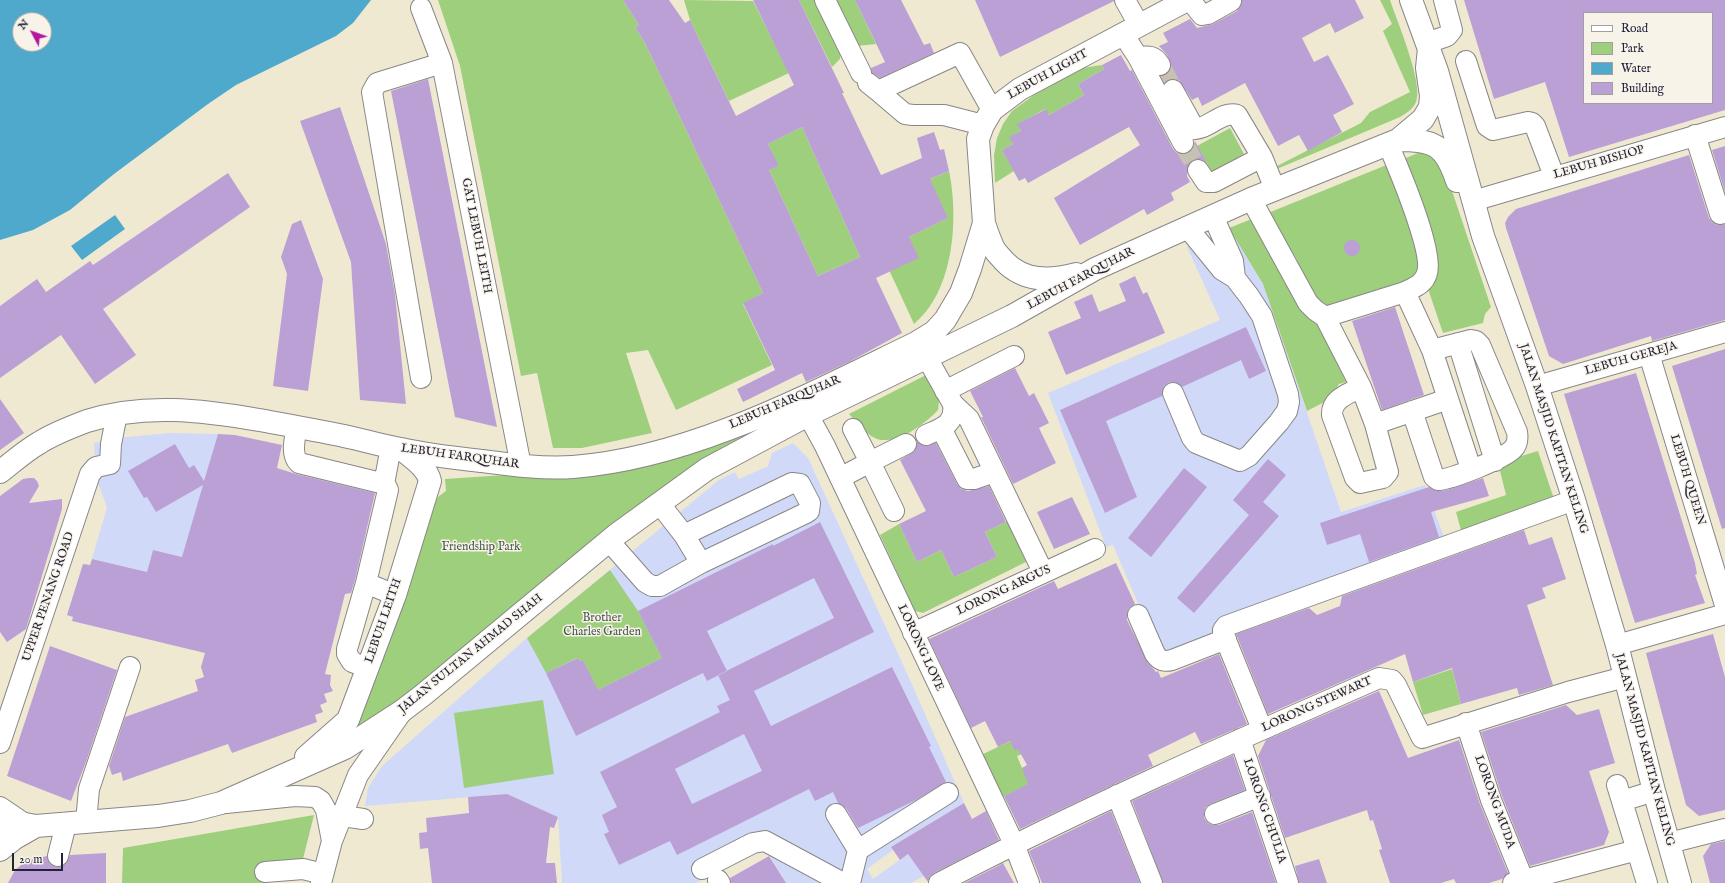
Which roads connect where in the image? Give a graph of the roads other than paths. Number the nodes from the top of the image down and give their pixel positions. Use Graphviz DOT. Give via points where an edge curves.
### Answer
graph roads {
  1 [pos="825,0"];
  2 [pos="1125,0"];
  3 [pos="1187,0"];
  4 [pos="1190,0"];
  5 [pos="1411,0"];
  6 [pos="1444,0"];
  7 [pos="1231,2"];
  8 [pos="421,8"];
  9 [pos="1131,30"];
  10 [pos="1428,46"];
  11 [pos="1138,57"];
  12 [pos="1466,61"];
  13 [pos="442,63"];
  14 [pos="1160,65"];
  15 [pos="869,82"];
  16 [pos="1173,90"];
  17 [pos="988,118"];
  18 [pos="1725,126"];
  19 [pos="1185,135"];
  20 [pos="1695,135"];
  21 [pos="1393,142"];
  22 [pos="1262,157"];
  23 [pos="1198,170"];
  24 [pos="1554,176"];
  25 [pos="1275,190"];
  26 [pos="1251,199"];
  27 [pos="1473,201"];
  28 [pos="1720,214"];
  29 [pos="1213,216"];
  30 [pos="984,223"];
  31 [pos="1188,226"];
  32 [pos="1095,269"];
  33 [pos="1235,278"];
  34 [pos="1405,292"];
  35 [pos="1325,317"];
  36 [pos="1725,332"];
  37 [pos="1458,343"];
  38 [pos="922,350"];
  39 [pos="1432,350"];
  40 [pos="1649,354"];
  41 [pos="1014,356"];
  42 [pos="421,378"];
  43 [pos="1537,386"];
  44 [pos="1361,387"];
  45 [pos="1173,394"];
  46 [pos="949,397"];
  47 [pos="1448,399"];
  48 [pos="1412,411"];
  49 [pos="116,414"];
  50 [pos="808,415"];
  51 [pos="1374,424"];
  52 [pos="297,427"];
  53 [pos="853,429"];
  54 [pos="906,444"];
  55 [pos="397,449"];
  56 [pos="1495,461"];
  57 [pos="870,462"];
  58 [pos="521,466"];
  59 [pos="707,469"];
  60 [pos="1471,469"];
  61 [pos="0,472"];
  62 [pos="994,472"];
  63 [pos="840,478"];
  64 [pos="384,484"];
  65 [pos="1574,500"];
  66 [pos="659,503"];
  67 [pos="894,511"];
  68 [pos="684,535"];
  69 [pos="610,541"];
  70 [pos="1095,549"];
  71 [pos="701,563"];
  72 [pos="1043,572"];
  73 [pos="366,584"];
  74 [pos="395,595"];
  75 [pos="1725,605"];
  76 [pos="1725,614"];
  77 [pos="1138,616"];
  78 [pos="913,633"];
  79 [pos="1226,639"];
  80 [pos="1617,645"];
  81 [pos="130,667"];
  82 [pos="368,668"];
  83 [pos="1625,677"];
  84 [pos="402,711"];
  85 [pos="1466,723"];
  86 [pos="1262,729"];
  87 [pos="1240,739"];
  88 [pos="0,743"];
  89 [pos="284,775"];
  90 [pos="1654,791"];
  91 [pos="948,793"];
  92 [pos="1117,795"];
  93 [pos="1260,796"];
  94 [pos="221,803"];
  95 [pos="0,806"];
  96 [pos="836,814"];
  97 [pos="1214,814"];
  98 [pos="343,816"];
  99 [pos="363,819"];
  100 [pos="76,823"];
  101 [pos="0,825"];
  102 [pos="31,825"];
  103 [pos="1725,829"];
  104 [pos="332,841"];
  105 [pos="1668,843"];
  106 [pos="1014,844"];
  107 [pos="0,850"];
  108 [pos="858,850"];
  109 [pos="1637,850"];
  110 [pos="58,856"];
  111 [pos="266,872"];
  112 [pos="713,877"];
  113 [pos="322,879"];
  114 [pos="1518,881"];
  115 [pos="843,883"];
  116 [pos="850,883"];
  117 [pos="939,883"];
  118 [pos="1029,883"];
  119 [pos="1152,883"];
  120 [pos="1288,883"];
  121 [pos="1646,883"];
  122 [pos="1680,883"];
  1 -- 15 [label="street"];
  2 -- 9 [label="street"];
  3 -- 9 [label="main road, LEBUH LIGHT"];
  4 -- 7 [label="street" via="1202,15"];
  5 -- 10 [label="main road, JALAN MASJID KAPITAN KELING"];
  6 -- 10 [label="street" via="1452,30 1447,36"];
  8 -- 13 [label="street, GAT LEBUH LEITH"];
  9 -- 11 [label="street"];
  9 -- 17 [label="main road, LEBUH LIGHT" via="1020,89"];
  10 -- 21 [label="main road, LEBUH FARQUHAR" via="1430,107 1423,118"];
  10 -- 27 [label="main road, JALAN MASJID KAPITAN KELING"];
  11 -- 14 [label="street" via="1151,56"];
  11 -- 19 [label="street"];
  12 -- 24 [label="street" via="1490,129 1532,123"];
  13 -- 42 [label="street" via="377,83 372,92"];
  13 -- 58 [label="street, GAT LEBUH LEITH"];
  15 -- 17 [label="street" via="905,114"];
  15 -- 17 [label="street" via="960,53"];
  16 -- 19 [label="street"];
  17 -- 30 [label="main road" via="978,139"];
  18 -- 20 [label="street, LEBUH BISHOP"];
  19 -- 22 [label="street" via="1229,114 1237,114"];
  20 -- 24 [label="street, LEBUH BISHOP"];
  20 -- 28 [label="street"];
  21 -- 25 [label="main road, LEBUH FARQUHAR"];
  21 -- 27 [label="main road, LEBUH FARQUHAR" via="1426,141 1434,144 1442,150 1459,186"];
  21 -- 34 [label="street" via="1396,162 1429,262 1423,282"];
  22 -- 23 [label="street" via="1214,182 1206,182"];
  22 -- 25 [label="street"];
  24 -- 27 [label="street, LEBUH BISHOP"];
  25 -- 26 [label="main road, LEBUH FARQUHAR"];
  26 -- 29 [label="main road, LEBUH FARQUHAR"];
  26 -- 35 [label="street" via="1308,303"];
  27 -- 43 [label="main road, JALAN MASJID KAPITAN KELING"];
  29 -- 31 [label="main road, LEBUH FARQUHAR"];
  29 -- 33 [label="street" via="1233,261"];
  30 -- 32 [label="main road" via="995,250 1007,264 1024,276 1058,279"];
  30 -- 38 [label="main road" via="970,269 954,307"];
  31 -- 32 [label="main road, LEBUH FARQUHAR"];
  31 -- 33 [label="street" via="1222,270"];
  32 -- 38 [label="main road, LEBUH FARQUHAR" via="1012,316"];
  33 -- 45 [label="street" via="1262,316 1288,394 1287,411 1249,456 1240,461 1196,443"];
  34 -- 35 [label="street"];
  34 -- 39 [label="street"];
  35 -- 44 [label="street"];
  36 -- 40 [label="street, LEBUH GEREJA"];
  37 -- 39 [label="street"];
  37 -- 56 [label="street"];
  37 -- 56 [label="street" via="1471,340 1480,345 1517,432 1518,438 1512,450"];
  38 -- 46 [label="street"];
  38 -- 50 [label="main road, LEBUH FARQUHAR"];
  38 -- 58 [label="main road, LEBUH FARQUHAR" via="660,452 572,467"];
  39 -- 47 [label="street"];
  40 -- 43 [label="street, LEBUH GEREJA"];
  40 -- 75 [label="street, LEBUH QUEEN"];
  41 -- 46 [label="street"];
  43 -- 65 [label="main road, JALAN MASJID KAPITAN KELING"];
  44 -- 51 [label="street"];
  44 -- 51 [label="street" via="1336,401 1331,408 1355,478 1360,483 1383,478 1388,472"];
  46 -- 62 [label="street" via="969,418"];
  46 -- 62 [label="street" via="954,411 952,418 948,424 933,431 966,479"];
  47 -- 48 [label="street"];
  47 -- 60 [label="street"];
  48 -- 51 [label="street"];
  48 -- 60 [label="street" via="1434,477 1441,480"];
  49 -- 52 [label="main road, LEBUH FARQUHAR" via="158,409 190,411"];
  49 -- 61 [label="main road, LEBUH FARQUHAR" via="63,430 38,443"];
  49 -- 88 [label="street, UPPER PENANG ROAD" via="110,464 96,467 90,474"];
  50 -- 59 [label="main road, LEBUH FARQUHAR"];
  50 -- 63 [label="street, LORONG LOVE"];
  52 -- 55 [label="main road, LEBUH FARQUHAR"];
  52 -- 64 [label="street" via="294,451 299,463"];
  53 -- 57 [label="street"];
  54 -- 57 [label="street"];
  55 -- 58 [label="main road, LEBUH FARQUHAR"];
  55 -- 64 [label="street"];
  55 -- 74 [label="main road, LEBUH LEITH" via="425,469 430,481"];
  56 -- 60 [label="street"];
  57 -- 63 [label="street"];
  57 -- 67 [label="street"];
  59 -- 66 [label="main road, JALAN SULTAN AHMAD SHAH"];
  62 -- 72 [label="street"];
  63 -- 78 [label="street, LORONG LOVE"];
  64 -- 73 [label="street" via="388,490"];
  65 -- 79 [label="street" via="1229,625 1223,630"];
  65 -- 80 [label="main road, JALAN MASJID KAPITAN KELING"];
  66 -- 68 [label="street"];
  66 -- 69 [label="main road, JALAN SULTAN AHMAD SHAH"];
  68 -- 71 [label="street"];
  68 -- 71 [label="street" via="792,483 800,484 802,487 810,503 810,511"];
  69 -- 71 [label="street" via="645,582 652,586 660,586"];
  69 -- 84 [label="main road, JALAN SULTAN AHMAD SHAH"];
  70 -- 72 [label="street, LORONG ARGUS"];
  72 -- 78 [label="street, LORONG ARGUS"];
  73 -- 74 [label="street"];
  73 -- 82 [label="street" via="347,654 352,662"];
  74 -- 82 [label="main road, LEBUH LEITH"];
  76 -- 80 [label="street"];
  77 -- 79 [label="street" via="1155,654 1164,662"];
  78 -- 106 [label="street, LORONG LOVE"];
  79 -- 86 [label="street"];
  80 -- 83 [label="main road, JALAN MASJID KAPITAN KELING"];
  81 -- 100 [label="street"];
  82 -- 89 [label="main road, LEBUH LEITH" via="348,720"];
  83 -- 85 [label="street, LORONG STEWART"];
  83 -- 90 [label="main road, JALAN MASJID KAPITAN KELING"];
  84 -- 89 [label="main road, JALAN SULTAN AHMAD SHAH" via="345,748"];
  84 -- 98 [label="street" via="358,775"];
  85 -- 86 [label="street, LORONG STEWART" via="1422,738 1396,685 1392,680 1379,678"];
  85 -- 114 [label="street, LORONG MUDA"];
  86 -- 87 [label="street, LORONG STEWART"];
  87 -- 92 [label="street, LORONG STEWART"];
  87 -- 93 [label="street, LORONG CHULIA"];
  89 -- 94 [label="main road, JALAN SULTAN AHMAD SHAH"];
  90 -- 105 [label="main road, JALAN MASJID KAPITAN KELING"];
  90 -- 109 [label="street" via="1619,793"];
  91 -- 108 [label="street"];
  92 -- 106 [label="street, LORONG STEWART"];
  92 -- 119 [label="street"];
  93 -- 97 [label="street"];
  93 -- 120 [label="street, LORONG CHULIA"];
  94 -- 100 [label="main road, JALAN SULTAN AHMAD SHAH" via="158,816"];
  94 -- 104 [label="street" via="295,796 315,797 326,810"];
  95 -- 102 [label="street"];
  96 -- 108 [label="street"];
  98 -- 99 [label="street"];
  98 -- 104 [label="street"];
  100 -- 102 [label="main road, JALAN SULTAN AHMAD SHAH"];
  100 -- 110 [label="street"];
  101 -- 102 [label="main road, JALAN SULTAN AHMAD SHAH"];
  102 -- 107 [label="main road"];
  103 -- 105 [label="street"];
  104 -- 113 [label="street"];
  105 -- 122 [label="main road, JALAN MASJID KAPITAN KELING"];
  106 -- 117 [label="street, LORONG STEWART"];
  106 -- 118 [label="street, LORONG LOVE"];
  108 -- 116 [label="street"];
  109 -- 114 [label="street"];
  109 -- 121 [label="street"];
  111 -- 113 [label="street" via="303,870"];
  112 -- 115 [label="street" via="753,843 765,841"];
}
